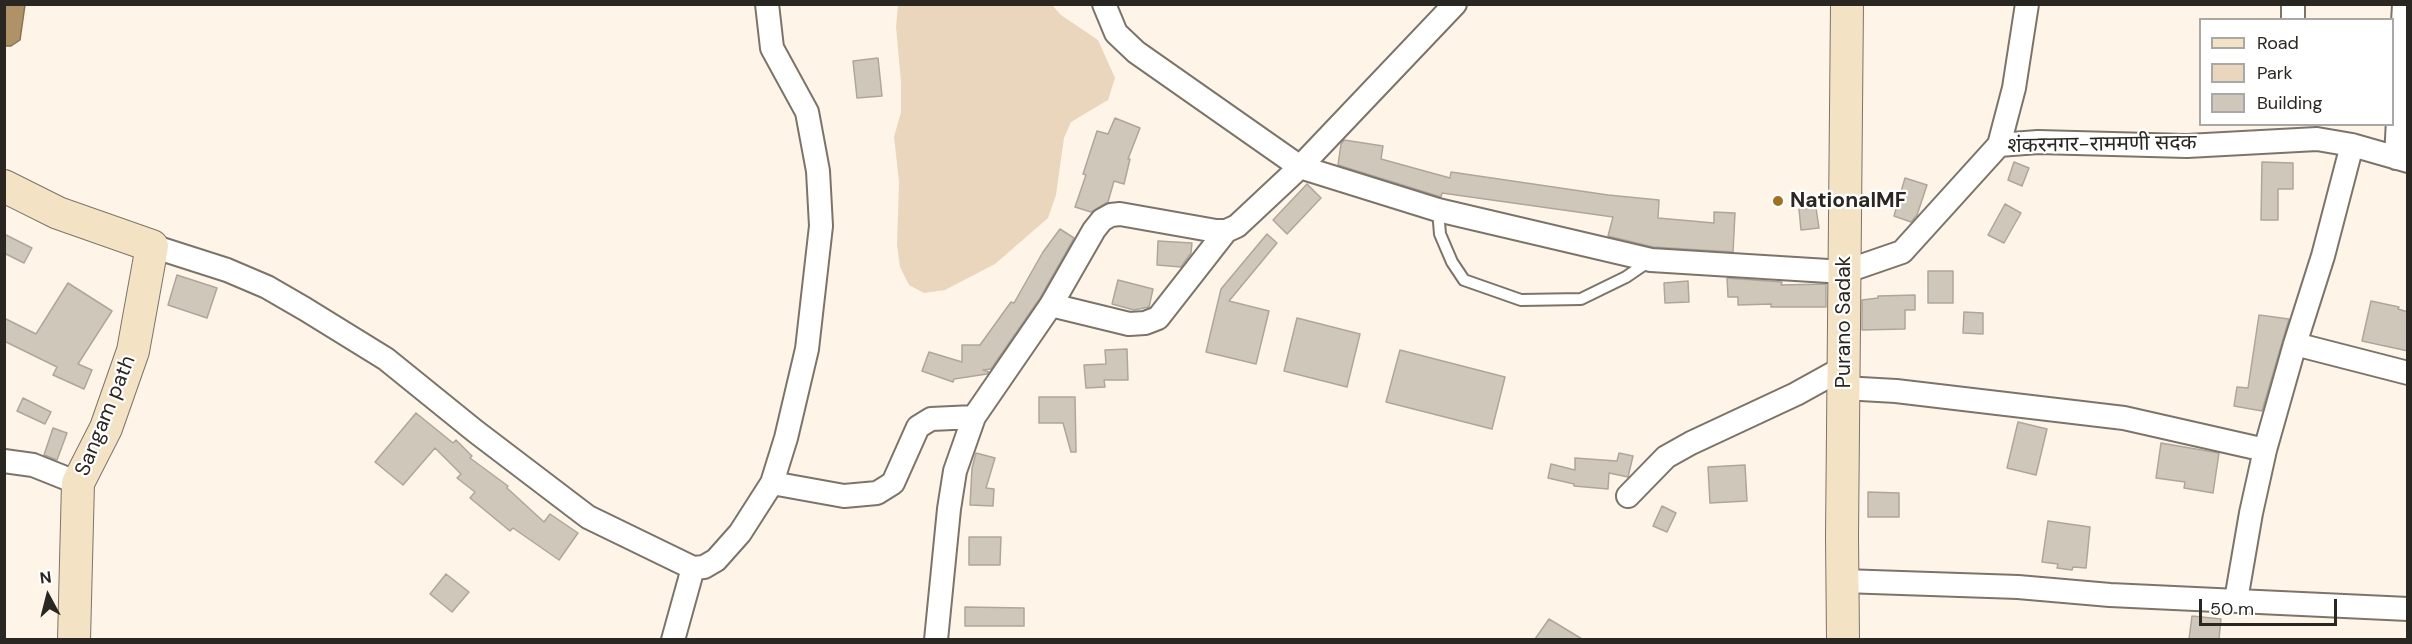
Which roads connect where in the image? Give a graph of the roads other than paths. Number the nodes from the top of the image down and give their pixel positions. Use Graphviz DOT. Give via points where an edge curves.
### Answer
graph roads {
  1 [pos="767,4"];
  2 [pos="1104,4"];
  3 [pos="1455,4"];
  4 [pos="1846,4"];
  5 [pos="2026,4"];
  6 [pos="2404,4"];
  7 [pos="2292,132"];
  8 [pos="1999,145"];
  9 [pos="2352,145"];
  10 [pos="2402,159"];
  11 [pos="1300,166"];
  12 [pos="4,186"];
  13 [pos="1438,210"];
  14 [pos="1226,231"];
  15 [pos="152,246"];
  16 [pos="1651,260"];
  17 [pos="1844,273"];
  18 [pos="1051,305"];
  19 [pos="2295,344"];
  20 [pos="2408,373"];
  21 [pos="1844,378"];
  22 [pos="974,417"];
  23 [pos="2265,450"];
  24 [pos="4,461"];
  25 [pos="78,483"];
  26 [pos="772,483"];
  27 [pos="1628,496"];
  28 [pos="693,568"];
  29 [pos="1843,581"];
  30 [pos="2236,600"];
  31 [pos="2408,609"];
  32 [pos="75,639"];
  33 [pos="673,639"];
  34 [pos="936,639"];
  35 [pos="1844,639"];
  1 -- 26 [label="street" via="772,48 807,112 818,171 821,226 807,349"];
  2 -- 11 [label="street" via="1116,33 1136,52"];
  3 -- 11 [label="street"];
  4 -- 17 [label="main road, Purano Sadak"];
  5 -- 8 [label="street" via="2014,88"];
  6 -- 10 [label="street"];
  7 -- 8 [label="street, शंकरनगर-राममणी सदक" via="2187,146 2038,142"];
  7 -- 9 [label="street, शंकरनगर-राममणी सदक"];
  8 -- 17 [label="street, शंकरनगर-राममणी सदक" via="1902,252"];
  9 -- 10 [label="street, शंकरनगर-राममणी सदक"];
  9 -- 19 [label="street"];
  11 -- 13 [label="street"];
  11 -- 14 [label="street" via="1244,220"];
  12 -- 15 [label="main road" via="58,213"];
  13 -- 16 [label="street"];
  13 -- 16 [label="lane" via="1440,234 1464,280 1521,300 1581,299"];
  14 -- 18 [label="street" via="1158,318 1129,324"];
  14 -- 18 [label="street" via="1111,215 1094,230"];
  15 -- 25 [label="main road, Sangam path" via="133,351 106,428"];
  15 -- 28 [label="street" via="227,270 296,304 386,359 588,517"];
  16 -- 17 [label="street"];
  17 -- 21 [label="main road, Purano Sadak"];
  18 -- 22 [label="street"];
  19 -- 20 [label="street"];
  19 -- 23 [label="street"];
  21 -- 23 [label="street" via="1896,391 2124,418"];
  21 -- 27 [label="street" via="1796,394 1690,443 1666,457"];
  21 -- 29 [label="main road, Purano Sadak"];
  22 -- 26 [label="street" via="931,419 918,427 893,483 877,493 844,496"];
  22 -- 34 [label="street" via="956,471 949,509"];
  23 -- 30 [label="street"];
  24 -- 25 [label="street" via="33,465"];
  25 -- 32 [label="main road, Sangam path"];
  26 -- 28 [label="street" via="740,533 716,560"];
  28 -- 33 [label="street"];
  29 -- 30 [label="street"];
  29 -- 35 [label="main road, Purano Sadak"];
  30 -- 31 [label="street"];
}
